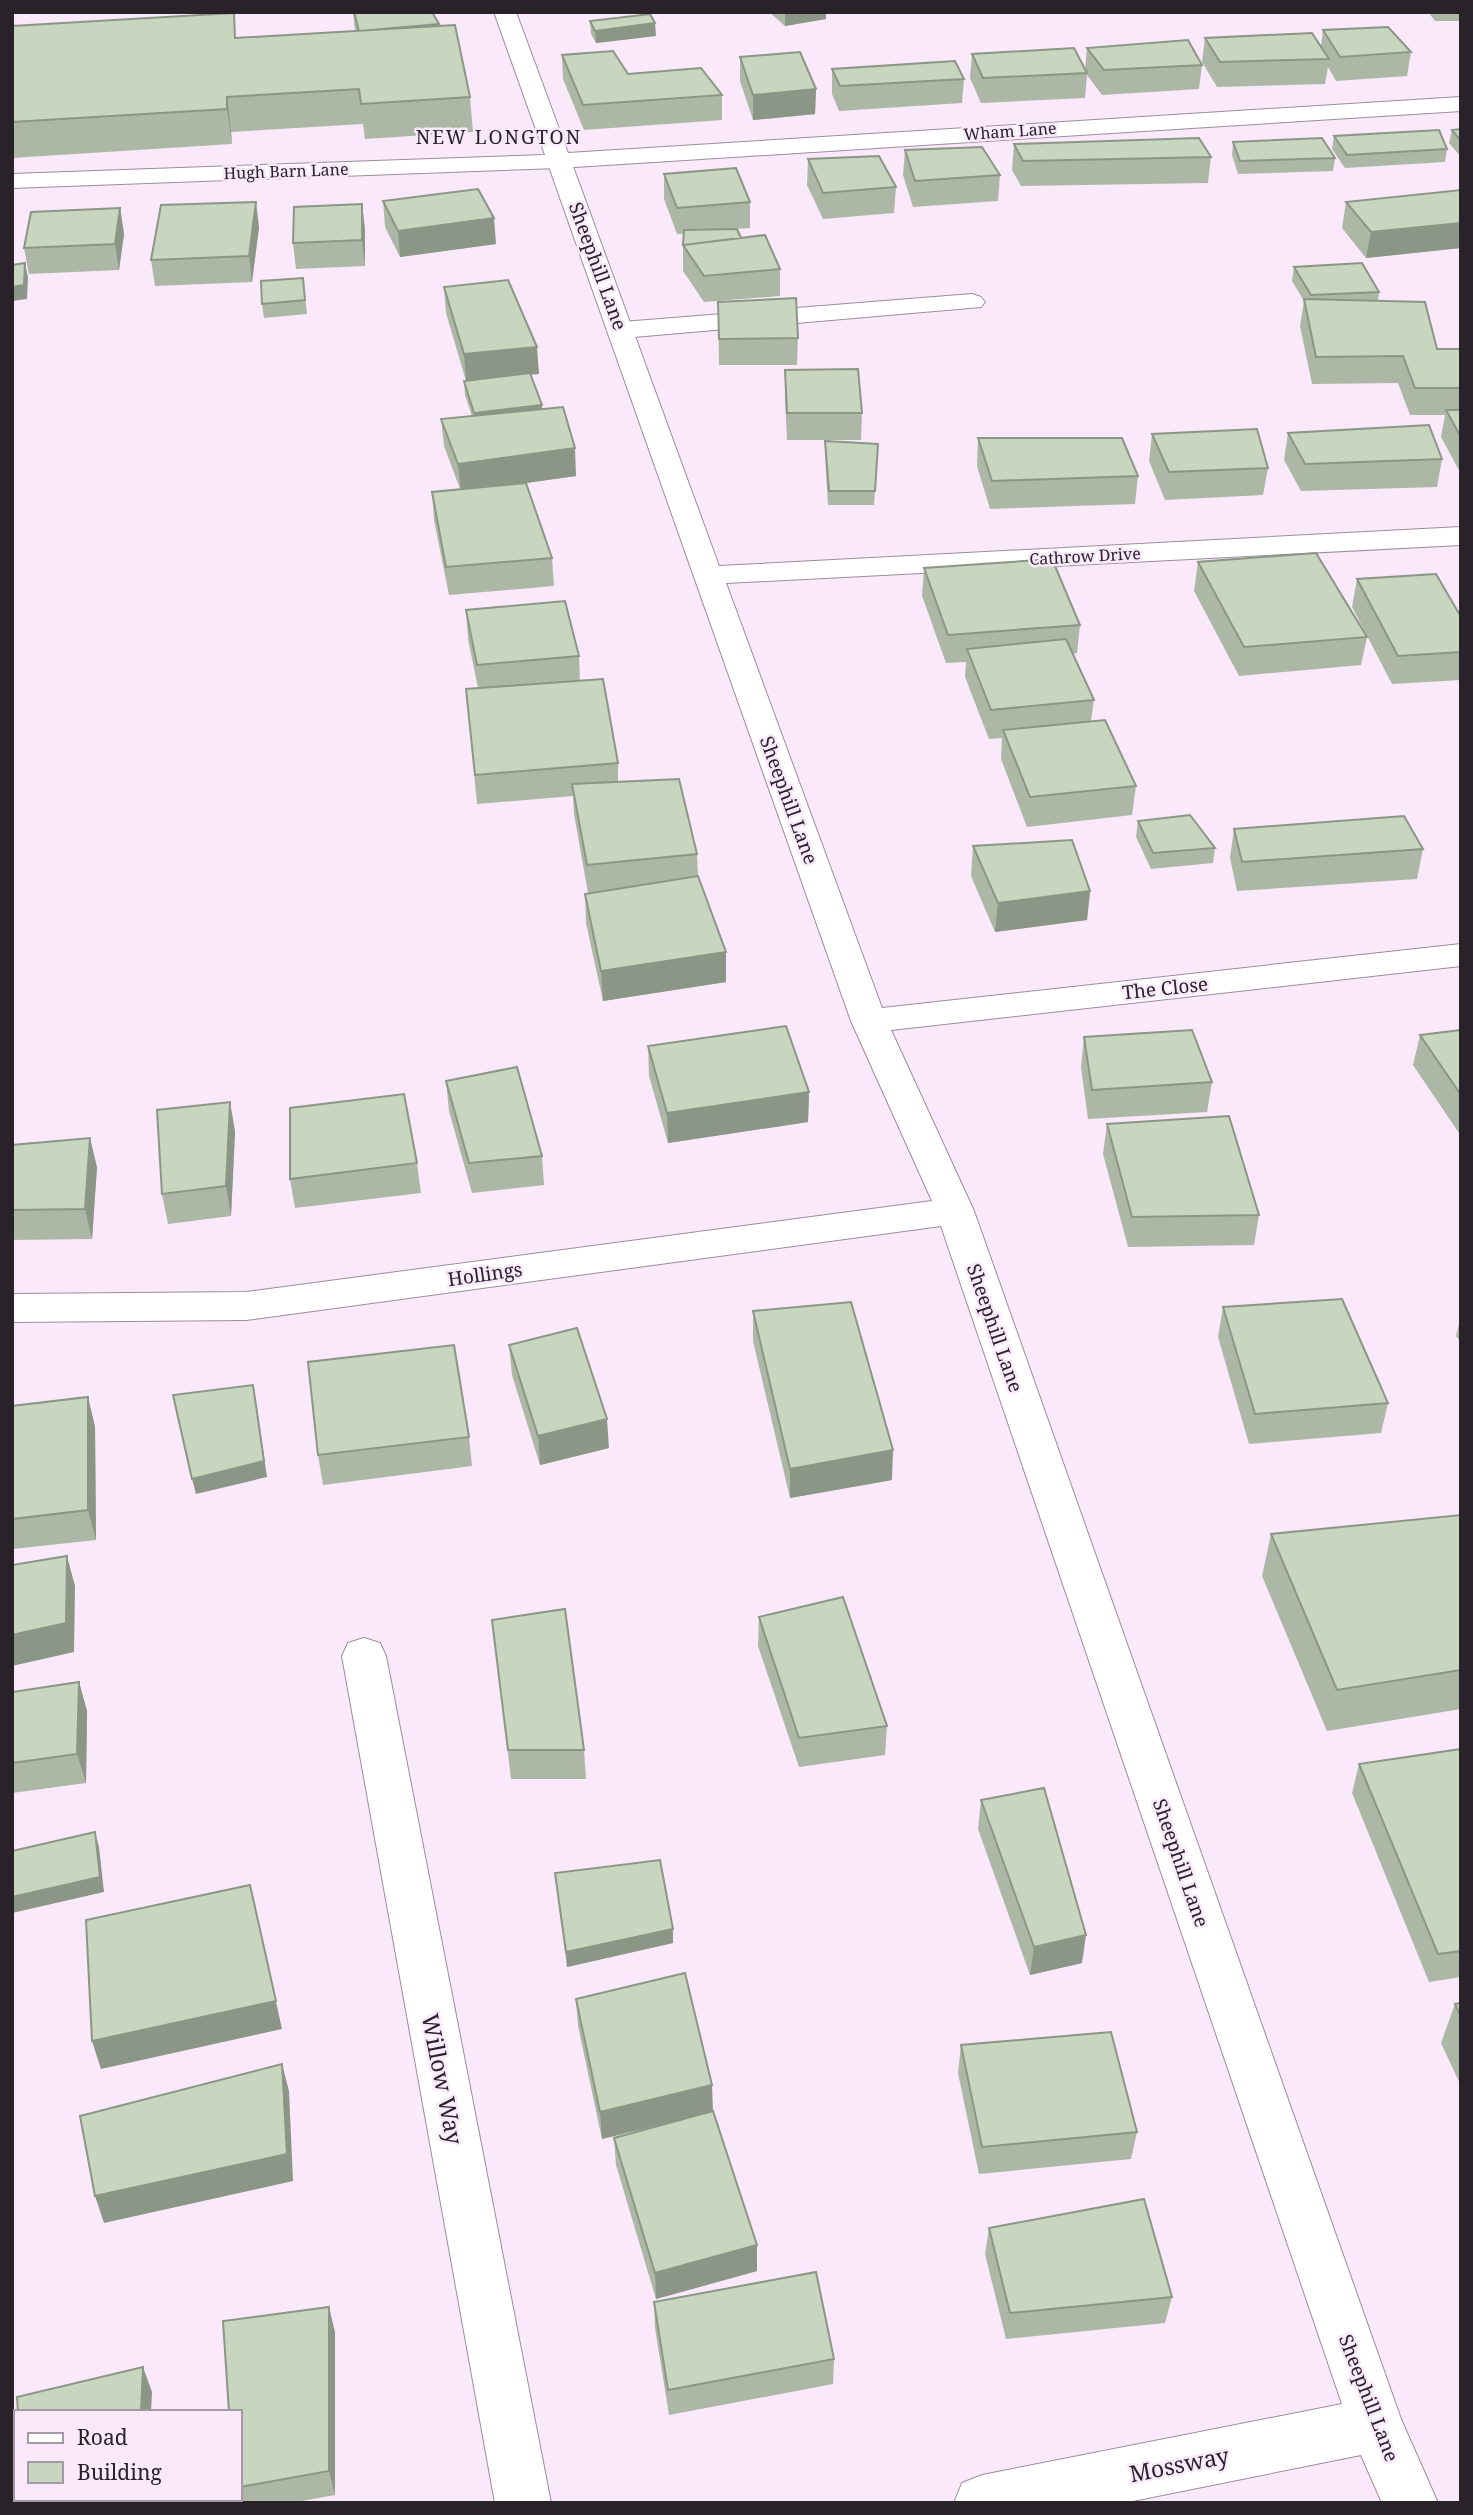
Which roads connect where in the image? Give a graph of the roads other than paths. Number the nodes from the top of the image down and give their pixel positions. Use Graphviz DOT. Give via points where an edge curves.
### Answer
graph roads {
  1 [pos="505,12"];
  2 [pos="1461,104"];
  3 [pos="559,161"];
  4 [pos="12,181"];
  5 [pos="972,302"];
  6 [pos="622,330"];
  7 [pos="1461,536"];
  8 [pos="708,575"];
  9 [pos="1461,955"];
  10 [pos="869,1021"];
  11 [pos="955,1211"];
  12 [pos="12,1308"];
  13 [pos="364,1656"];
  14 [pos="1376,2425"];
  15 [pos="523,2503"];
  16 [pos="982,2503"];
  17 [pos="1410,2503"];
  1 -- 3 [label="street, Sheephill Lane"];
  2 -- 3 [label="street, Wham Lane"];
  3 -- 4 [label="street, Hugh Barn Lane"];
  3 -- 6 [label="street, Sheephill Lane"];
  5 -- 6 [label="street"];
  6 -- 8 [label="street, Sheephill Lane"];
  7 -- 8 [label="street, Cathrow Drive"];
  8 -- 10 [label="street, Sheephill Lane"];
  9 -- 10 [label="street, The Close"];
  10 -- 11 [label="street, Sheephill Lane"];
  11 -- 12 [label="street, Hollings" via="246,1306"];
  11 -- 14 [label="street, Sheephill Lane"];
  13 -- 15 [label="street, Willow Way"];
  14 -- 16 [label="street, Mossway"];
  14 -- 17 [label="street, Sheephill Lane"];
}
